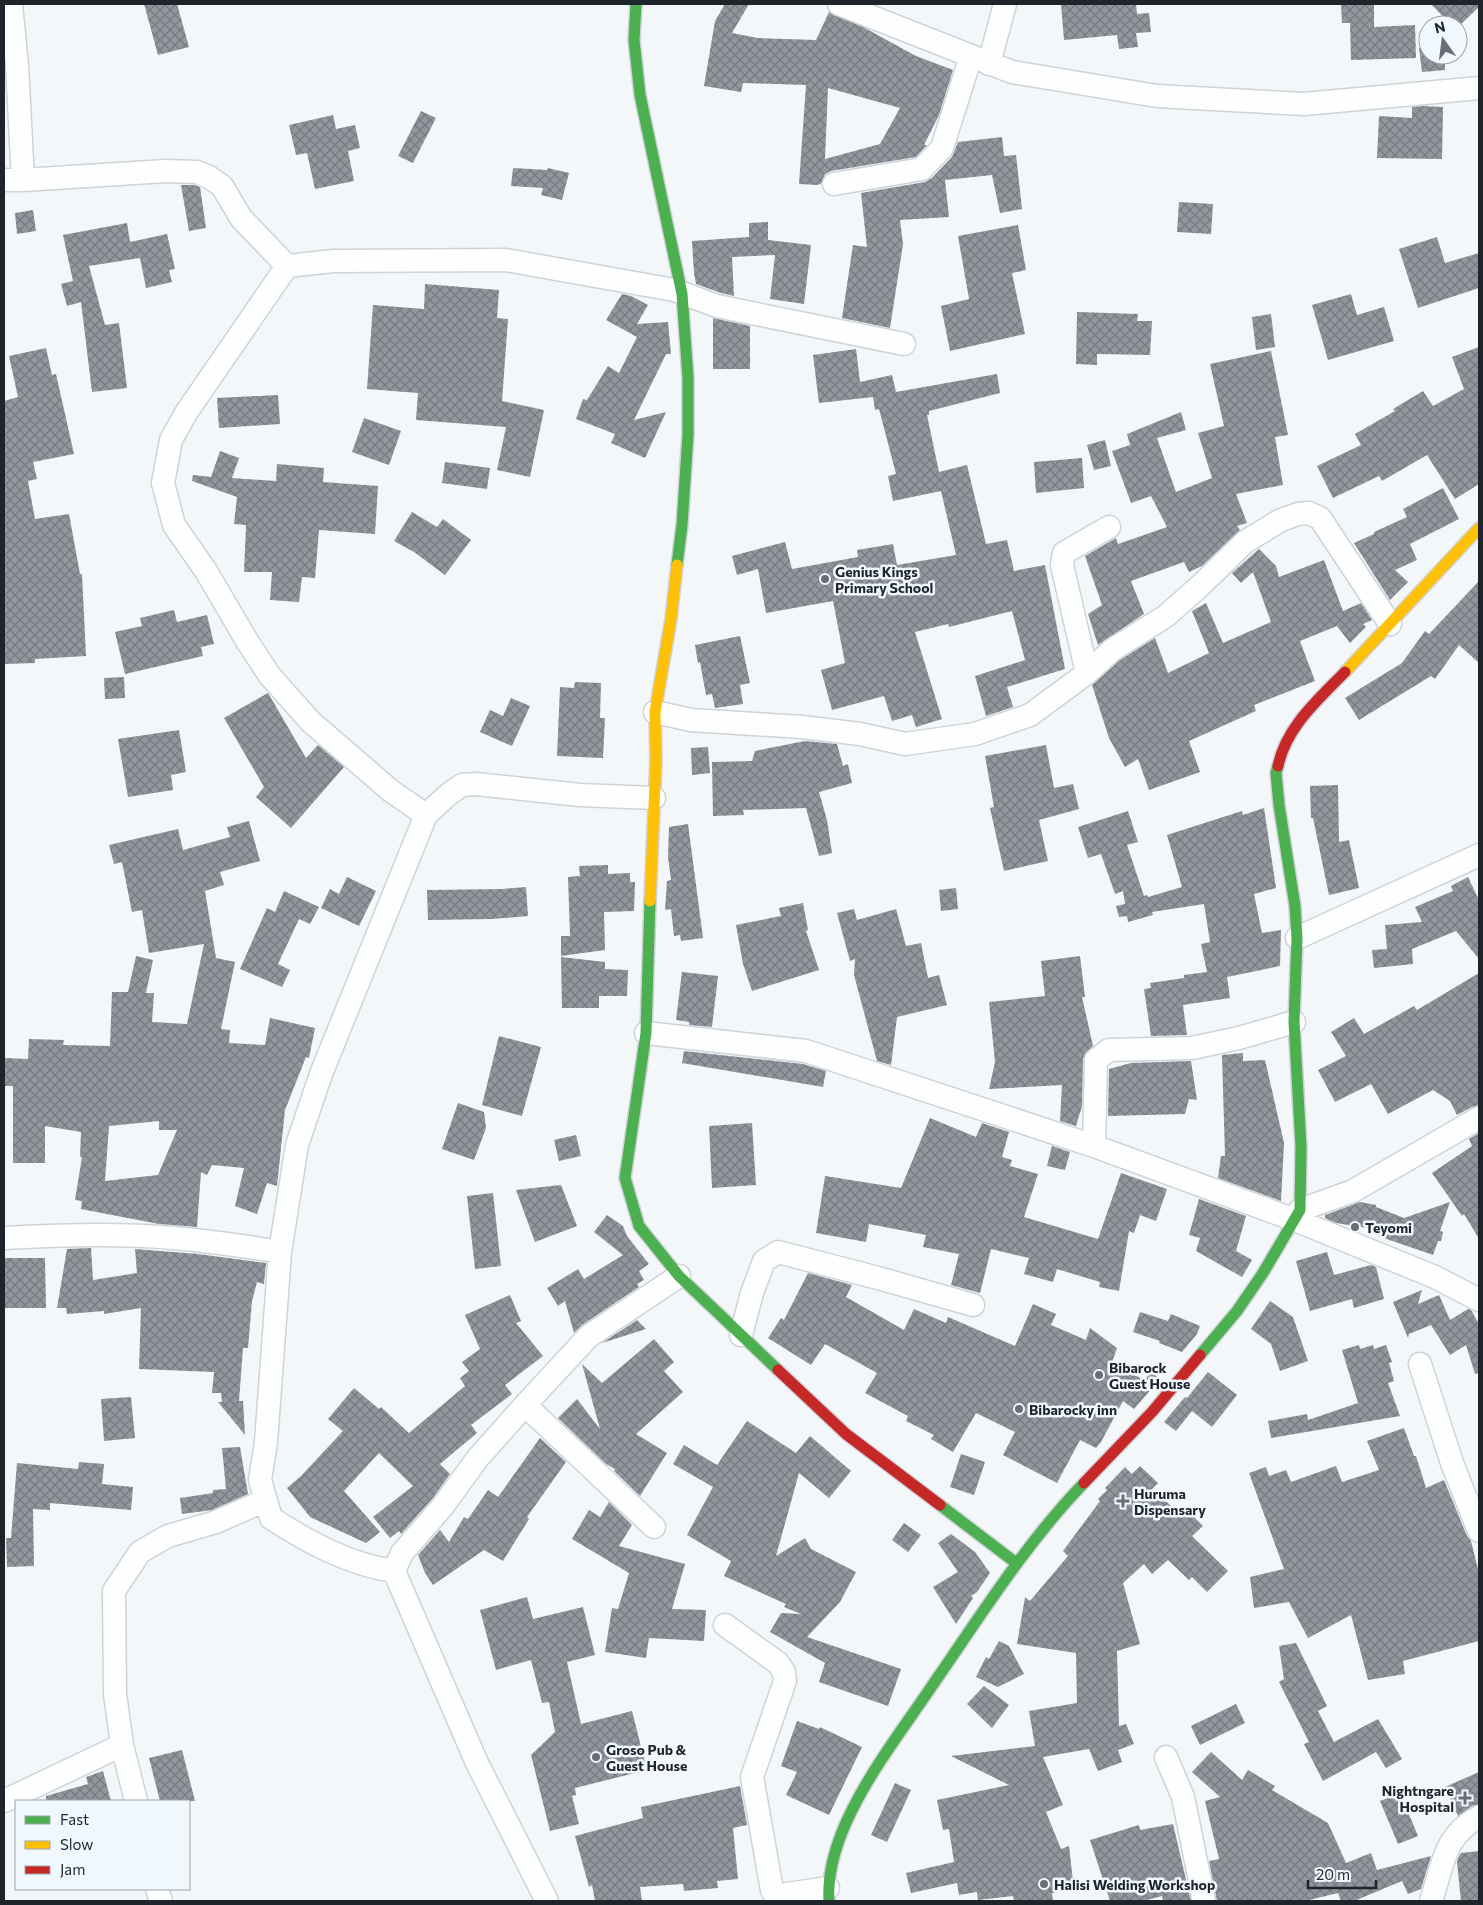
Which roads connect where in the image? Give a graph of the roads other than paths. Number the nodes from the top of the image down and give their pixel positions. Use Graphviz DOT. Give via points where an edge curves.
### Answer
graph roads {
  1 [pos="11,4"];
  2 [pos="636,4"];
  3 [pos="838,4"];
  4 [pos="1005,4"];
  5 [pos="980,60"];
  6 [pos="1479,88"];
  7 [pos="13,180"];
  8 [pos="834,184"];
  9 [pos="287,266"];
  10 [pos="682,294"];
  11 [pos="904,344"];
  12 [pos="1108,527"];
  13 [pos="1479,528"];
  14 [pos="1390,624"];
  15 [pos="1087,673"];
  16 [pos="655,712"];
  17 [pos="654,798"];
  18 [pos="426,815"];
  19 [pos="1479,855"];
  20 [pos="1297,938"];
  21 [pos="1294,1022"];
  22 [pos="646,1033"];
  23 [pos="1479,1118"];
  24 [pos="1094,1146"];
  25 [pos="1298,1215"];
  26 [pos="4,1238"];
  27 [pos="280,1252"];
  28 [pos="680,1276"];
  29 [pos="1479,1300"];
  30 [pos="974,1305"];
  31 [pos="741,1335"];
  32 [pos="1420,1364"];
  33 [pos="525,1405"];
  34 [pos="266,1500"];
  35 [pos="654,1527"];
  36 [pos="1479,1532"];
  37 [pos="1016,1563"];
  38 [pos="394,1571"];
  39 [pos="725,1625"];
  40 [pos="122,1745"];
  41 [pos="1166,1756"];
  42 [pos="136,1800"];
  43 [pos="4,1801"];
  44 [pos="1479,1817"];
  45 [pos="828,1894"];
  46 [pos="547,1901"];
  47 [pos="1204,1901"];
  48 [pos="1431,1901"];
  1 -- 7 [label="street" via="18,65"];
  2 -- 10 [label="street" via="634,40 640,95"];
  3 -- 5 [label="street"];
  4 -- 5 [label="street"];
  5 -- 6 [label="street" via="1012,72 1156,96 1304,104"];
  5 -- 8 [label="street" via="942,148 922,169"];
  7 -- 9 [label="street" via="197,172 222,186 241,218"];
  9 -- 10 [label="street" via="334,261 506,260"];
  9 -- 18 [label="street" via="171,440 163,482 174,525 270,676 311,722 391,791"];
  10 -- 11 [label="street" via="717,306"];
  10 -- 16 [label="street" via="688,435 682,525"];
  12 -- 15 [label="street" via="1064,553 1062,565"];
  13 -- 14 [label="street"];
  14 -- 15 [label="street" via="1320,518 1308,513 1298,514 1281,520 1245,542 1166,616 1112,650"];
  14 -- 20 [label="street" via="1296,724 1281,750 1276,773"];
  15 -- 16 [label="street" via="1030,715 975,734 905,744 860,734 691,720"];
  16 -- 17 [label="street"];
  17 -- 18 [label="street" via="462,785"];
  17 -- 22 [label="street"];
  18 -- 27 [label="street" via="306,1116 297,1145"];
  19 -- 20 [label="street"];
  20 -- 21 [label="street"];
  21 -- 24 [label="street" via="1192,1048 1109,1050 1096,1060"];
  21 -- 25 [label="street" via="1301,1147"];
  22 -- 24 [label="street" via="806,1051"];
  22 -- 28 [label="street" via="625,1178 639,1226"];
  23 -- 25 [label="street" via="1353,1191"];
  24 -- 25 [label="street"];
  25 -- 29 [label="street"];
  25 -- 37 [label="street" via="1263,1273 1193,1365 1081,1486"];
  26 -- 27 [label="street" via="171,1238"];
  27 -- 34 [label="street" via="266,1442 260,1480"];
  28 -- 31 [label="street"];
  28 -- 33 [label="street" via="589,1336"];
  30 -- 31 [label="street" via="778,1252 764,1261"];
  31 -- 37 [label="street" via="846,1434"];
  32 -- 36 [label="street" via="1452,1463"];
  33 -- 35 [label="street"];
  33 -- 38 [label="street" via="402,1553"];
  34 -- 38 [label="street" via="272,1518 308,1541 372,1568"];
  34 -- 40 [label="street" via="216,1522 168,1536 140,1552 114,1591 115,1694"];
  37 -- 45 [label="street" via="856,1802 835,1851"];
  38 -- 46 [label="street" via="477,1763"];
  39 -- 45 [label="street" via="778,1663 784,1672 785,1681 752,1777 772,1890 780,1895"];
  40 -- 42 [label="street"];
  40 -- 43 [label="street"];
  41 -- 47 [label="street" via="1183,1797"];
  44 -- 48 [label="street" via="1452,1840"];
}
